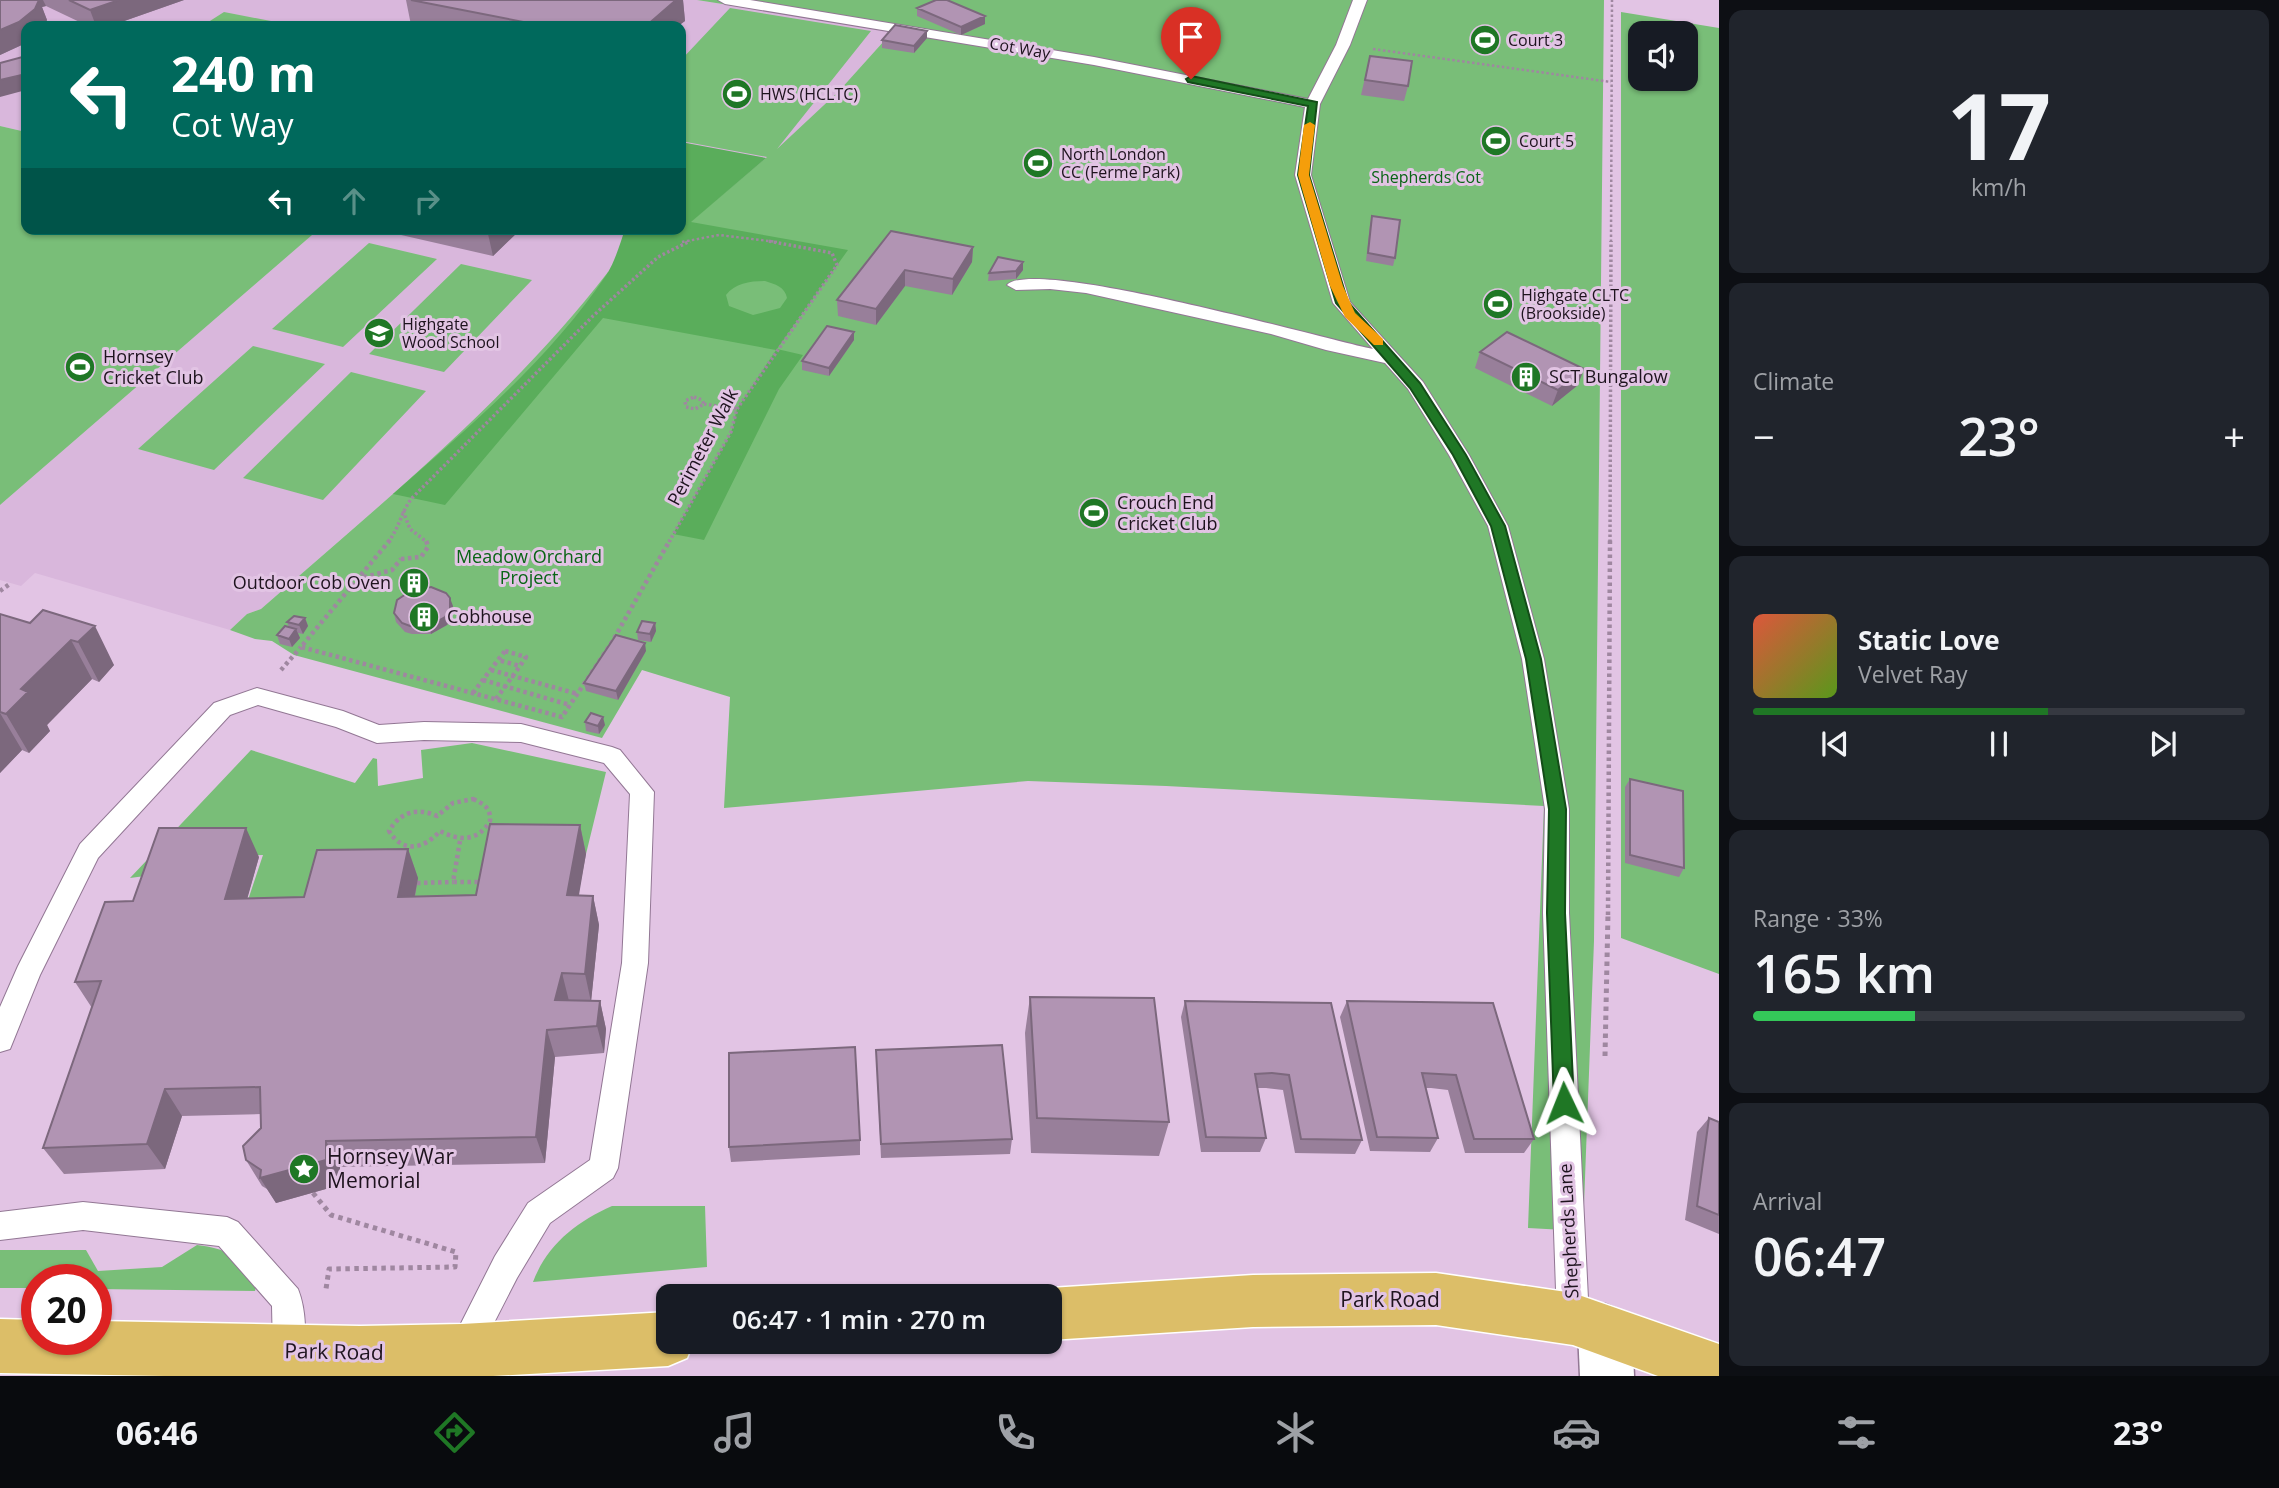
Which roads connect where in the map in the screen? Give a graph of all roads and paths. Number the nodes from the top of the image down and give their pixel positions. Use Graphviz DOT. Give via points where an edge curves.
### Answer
graph roads {
  1 [pos="725,0"];
  2 [pos="1360,0"];
  3 [pos="1612,0"];
  4 [pos="1343,45"];
  5 [pos="1611,82"];
  6 [pos="1313,104"];
  7 [pos="1016,285"];
  8 [pos="1394,359"];
  9 [pos="704,404"];
  10 [pos="737,409"];
  11 [pos="403,509"];
  12 [pos="356,580"];
  13 [pos="11,583"];
  14 [pos="0,591"];
  15 [pos="498,660"];
  16 [pos="520,667"];
  17 [pos="491,670"];
  18 [pos="512,676"];
  19 [pos="483,680"];
  20 [pos="533,682"];
  21 [pos="505,687"];
  22 [pos="554,688"];
  23 [pos="473,693"];
  24 [pos="526,693"];
  25 [pos="578,694"];
  26 [pos="495,699"];
  27 [pos="547,699"];
  28 [pos="516,705"];
  29 [pos="570,705"];
  30 [pos="538,711"];
  31 [pos="460,841"];
  32 [pos="453,882"];
  33 [pos="492,882"];
  34 [pos="417,883"];
  35 [pos="0,1040"];
  36 [pos="1604,1066"];
  37 [pos="313,1193"];
  38 [pos="0,1226"];
  39 [pos="1062,1313"];
  40 [pos="656,1340"];
  41 [pos="1595,1342"];
  42 [pos="0,1346"];
  43 [pos="303,1352"];
  44 [pos="475,1359"];
  45 [pos="1719,1371"];
  1 -- 6 [label="lane, Cot Way" via="1094,61"];
  2 -- 4 [label="lane, Shepherds Lane"];
  3 -- 5 [label="path"];
  4 -- 5 [label="path"];
  4 -- 6 [label="lane, Shepherds Lane"];
  5 -- 36 [label="path"];
  6 -- 8 [label="lane, Shepherds Lane" via="1303,175 1339,294 1350,314"];
  7 -- 8 [label="lane" via="1086,288"];
  8 -- 41 [label="lane, Shepherds Lane" via="1460,455 1498,526 1533,659 1557,809 1556,913"];
  9 -- 9 [label="path" via="695,409 684,404 694,397"];
  9 -- 10 [label="path"];
  10 -- 11 [label="path, Perimeter Walk" via="837,265 832,253 719,235 683,242 658,257 593,316"];
  10 -- 25 [label="path, Perimeter Walk" via="731,432"];
  11 -- 12 [label="path, Perimeter Walk" via="395,534"];
  11 -- 12 [label="path" via="411,529 427,541 426,552 413,559 402,558 388,573"];
  12 -- 23 [label="path, Perimeter Walk" via="301,647"];
  13 -- 14 [label="path"];
  15 -- 16 [label="path"];
  15 -- 16 [label="path" via="505,651 526,657"];
  15 -- 17 [label="path"];
  16 -- 18 [label="path"];
  17 -- 18 [label="path"];
  17 -- 19 [label="path"];
  18 -- 20 [label="path"];
  18 -- 21 [label="path"];
  19 -- 21 [label="path"];
  19 -- 23 [label="path"];
  20 -- 22 [label="path"];
  20 -- 24 [label="path"];
  21 -- 24 [label="path"];
  21 -- 26 [label="path"];
  22 -- 25 [label="path"];
  22 -- 27 [label="path"];
  23 -- 26 [label="path, Perimeter Walk"];
  24 -- 27 [label="path"];
  24 -- 28 [label="path"];
  25 -- 29 [label="path, Perimeter Walk"];
  26 -- 28 [label="path, Perimeter Walk"];
  27 -- 29 [label="path"];
  27 -- 30 [label="path"];
  28 -- 30 [label="path, Perimeter Walk"];
  29 -- 30 [label="path, Perimeter Walk" via="562,717"];
  31 -- 31 [label="path" via="481,834 492,820 488,806 461,800 438,816 412,811 395,820 389,831 395,842 409,848 424,845 440,831"];
  31 -- 32 [label="path"];
  32 -- 33 [label="path"];
  32 -- 34 [label="path"];
  35 -- 44 [label="lane" via="27,974 89,851 222,709 257,696 377,734 521,733 612,756 642,792 635,963 603,1168 539,1213 506,1267"];
  37 -- 43 [label="path" via="331,1215 456,1252 455,1267 329,1269"];
  38 -- 43 [label="lane" via="83,1216 227,1232 287,1300"];
  39 -- 41 [label="main road, Park Road" via="1252,1301 1436,1299"];
  40 -- 44 [label="main road, Park Road"];
  41 -- 45 [label="main road, Park Road"];
  42 -- 43 [label="main road, Park Road"];
  43 -- 44 [label="main road, Park Road"];
}
